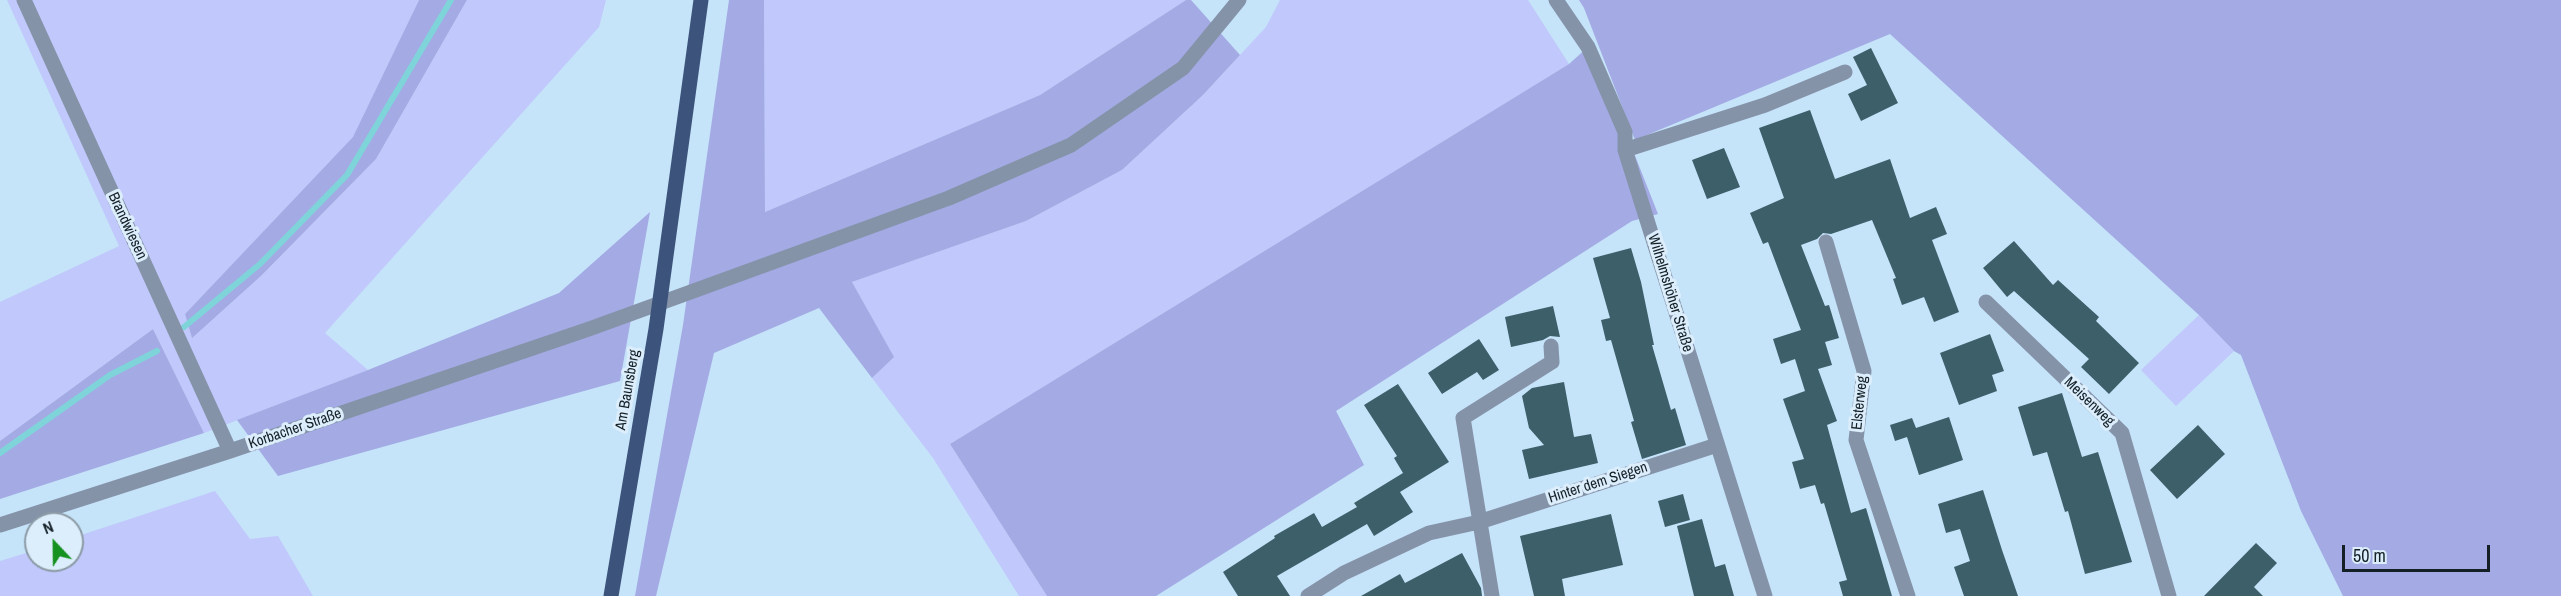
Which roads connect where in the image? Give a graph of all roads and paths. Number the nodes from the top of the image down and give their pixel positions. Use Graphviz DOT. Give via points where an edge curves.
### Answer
graph roads {
  1 [pos="24,0"];
  2 [pos="701,0"];
  3 [pos="1239,0"];
  4 [pos="1556,0"];
  5 [pos="1845,72"];
  6 [pos="1625,150"];
  7 [pos="1826,242"];
  8 [pos="1986,302"];
  9 [pos="1551,346"];
  10 [pos="1717,445"];
  11 [pos="230,451"];
  12 [pos="1479,522"];
  13 [pos="0,525"];
  14 [pos="611,596"];
  15 [pos="1308,596"];
  16 [pos="1492,596"];
  17 [pos="1765,596"];
  18 [pos="1908,596"];
  19 [pos="2169,596"];
  1 -- 11 [label="street, Brandwiesen"];
  2 -- 14 [label="main road, Am Baunsberg" via="656,329"];
  3 -- 11 [label="street, Korbacher Straße" via="1184,68 1071,145 949,198 717,283"];
  4 -- 6 [label="street, Wilhelmshöher Straße" via="1588,47 1625,132"];
  5 -- 6 [label="street" via="1765,105"];
  6 -- 10 [label="street, Wilhelmshöher Straße"];
  7 -- 18 [label="street, Elsterweg" via="1864,371 1856,440"];
  8 -- 19 [label="street, Meisenweg" via="2122,434"];
  9 -- 12 [label="street" via="1552,362 1463,418"];
  10 -- 12 [label="street, Hinter dem Siegen"];
  10 -- 17 [label="street, Wilhelmshöher Straße"];
  11 -- 13 [label="street, Korbacher Straße"];
  12 -- 15 [label="street, Hinter dem Siegen" via="1429,533 1344,573"];
  12 -- 16 [label="street"];
}
